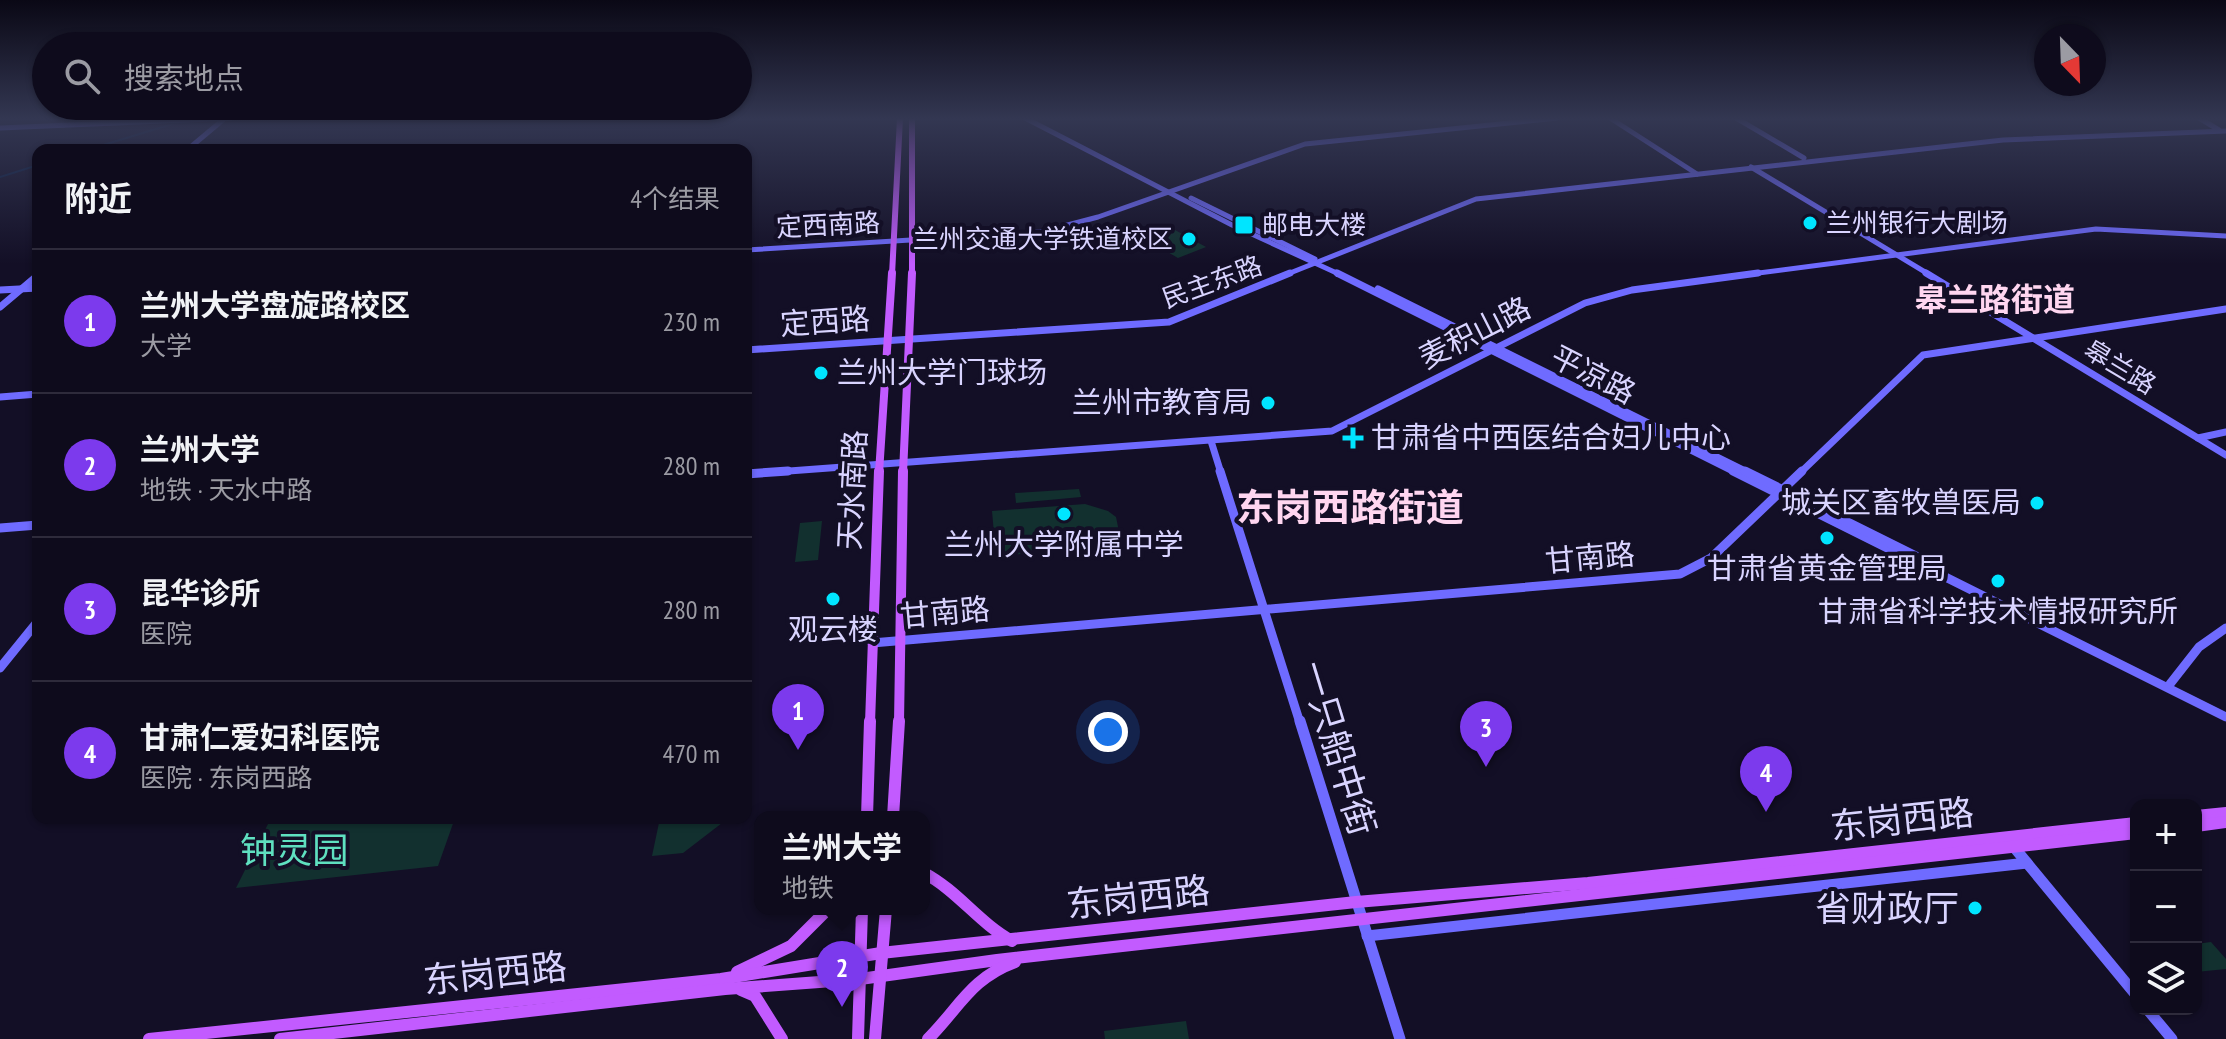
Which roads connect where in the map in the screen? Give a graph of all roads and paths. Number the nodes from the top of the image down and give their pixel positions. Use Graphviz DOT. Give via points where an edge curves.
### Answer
graph roads {
  1 [pos="898,166"];
  2 [pos="912,166"];
  3 [pos="1124,166"];
  4 [pos="1241,166"];
  5 [pos="1684,166"];
  6 [pos="1692,166"];
  7 [pos="1743,166"];
  8 [pos="1746,166"];
  9 [pos="1750,166"];
  10 [pos="1708,169"];
  11 [pos="1695,173"];
  12 [pos="1172,191"];
  13 [pos="2226,236"];
  14 [pos="894,241"];
  15 [pos="913,241"];
  16 [pos="752,250"];
  17 [pos="1897,255"];
  18 [pos="1316,262"];
  19 [pos="32,280"];
  20 [pos="32,288"];
  21 [pos="21,289"];
  22 [pos="0,290"];
  23 [pos="0,307"];
  24 [pos="2226,309"];
  25 [pos="908,338"];
  26 [pos="2034,338"];
  27 [pos="890,339"];
  28 [pos="752,348"];
  29 [pos="1496,350"];
  30 [pos="32,393"];
  31 [pos="0,395"];
  32 [pos="2226,432"];
  33 [pos="2197,438"];
  34 [pos="1211,441"];
  35 [pos="2226,455"];
  36 [pos="903,462"];
  37 [pos="879,465"];
  38 [pos="752,474"];
  39 [pos="1779,491"];
  40 [pos="32,525"];
  41 [pos="0,528"];
  42 [pos="1265,610"];
  43 [pos="32,628"];
  44 [pos="2226,628"];
  45 [pos="901,641"];
  46 [pos="872,643"];
  47 [pos="0,668"];
  48 [pos="2170,684"];
  49 [pos="2226,714"];
  50 [pos="867,811"];
  51 [pos="893,811"];
  52 [pos="2202,816"];
  53 [pos="2223,818"];
  54 [pos="2130,824"];
  55 [pos="2202,824"];
  56 [pos="2130,834"];
  57 [pos="2013,846"];
  58 [pos="2027,863"];
  59 [pos="930,876"];
  60 [pos="1356,902"];
  61 [pos="822,915"];
  62 [pos="862,915"];
  63 [pos="885,915"];
  64 [pos="1362,919"];
  65 [pos="1367,936"];
  66 [pos="1012,941"];
  67 [pos="881,953"];
  68 [pos="1053,953"];
  69 [pos="861,956"];
  70 [pos="881,976"];
  71 [pos="860,979"];
  72 [pos="723,984"];
  73 [pos="2130,988"];
  74 [pos="2152,1015"];
  75 [pos="149,1039"];
  76 [pos="280,1039"];
  77 [pos="782,1039"];
  78 [pos="858,1039"];
  79 [pos="875,1039"];
  80 [pos="928,1039"];
  81 [pos="1400,1039"];
  82 [pos="2172,1039"];
  1 -- 14 [label="main road, 天水南路"];
  2 -- 15 [label="main road, 天水南路"];
  3 -- 12 [label="street, 平凉路"];
  4 -- 12 [label="street, 定西南路"];
  5 -- 11 [label="street"];
  6 -- 10 [label="street"];
  7 -- 10 [label="street, 民主东路"];
  8 -- 11 [label="street, 民主东路"];
  9 -- 17 [label="street, 皋兰路"];
  10 -- 11 [label="street, 民主东路"];
  11 -- 18 [label="street, 民主东路" via="1476,199"];
  12 -- 15 [label="street, 定西南路" via="1056,229"];
  12 -- 18 [label="street, 平凉路"];
  13 -- 17 [label="street, 麦积山路" via="2096,229"];
  14 -- 15 [label="street, 定西南路"];
  14 -- 16 [label="street, 定西南路"];
  14 -- 27 [label="main road, 天水南路"];
  15 -- 25 [label="main road, 天水南路"];
  17 -- 26 [label="street, 皋兰路"];
  17 -- 29 [label="street, 麦积山路" via="1607,295"];
  18 -- 25 [label="street, 民主东路" via="1169,322"];
  18 -- 29 [label="street, 平凉路"];
  19 -- 21 [label="street"];
  20 -- 21 [label="street"];
  21 -- 22 [label="street"];
  21 -- 23 [label="street"];
  24 -- 26 [label="street, 甘南路"];
  25 -- 27 [label="street, 定西路"];
  25 -- 36 [label="main road, 天水南路"];
  26 -- 33 [label="street, 皋兰路"];
  26 -- 39 [label="street, 甘南路" via="1923,355"];
  27 -- 28 [label="street, 定西路"];
  27 -- 37 [label="main road, 天水南路"];
  29 -- 34 [label="street, 麦积山路" via="1332,431"];
  29 -- 39 [label="street, 平凉路"];
  30 -- 31 [label="street"];
  32 -- 33 [label="street"];
  33 -- 35 [label="street, 皋兰路"];
  34 -- 36 [label="street, 麦积山路"];
  34 -- 42 [label="street, 一只船中街"];
  36 -- 37 [label="street, 麦积山路"];
  36 -- 45 [label="main road, 天水南路"];
  37 -- 38 [label="street, 麦积山路"];
  37 -- 46 [label="main road, 天水南路"];
  39 -- 42 [label="street, 甘南路" via="1711,558 1680,574"];
  39 -- 48 [label="street, 平凉路"];
  39 -- 49 [label="street, 平凉路"];
  40 -- 41 [label="street"];
  42 -- 45 [label="street, 甘南路"];
  42 -- 60 [label="street, 一只船中街"];
  43 -- 47 [label="street"];
  44 -- 48 [label="street" via="2199,647"];
  45 -- 46 [label="street, 甘南路"];
  45 -- 51 [label="main road, 天水南路"];
  46 -- 50 [label="main road, 天水南路"];
  48 -- 49 [label="street, 平凉路"];
  52 -- 53 [label="main road"];
  53 -- 55 [label="main road"];
  54 -- 60 [label="main road, 东岗西路" via="1588,883"];
  56 -- 57 [label="main road, 东岗西路"];
  57 -- 58 [label="street"];
  57 -- 64 [label="main road, 东岗西路"];
  58 -- 65 [label="street"];
  58 -- 73 [label="street"];
  59 -- 66 [label="main road" via="990,929"];
  60 -- 64 [label="street, 一只船中街"];
  60 -- 66 [label="main road, 东岗西路"];
  61 -- 72 [label="main road" via="791,946"];
  62 -- 69 [label="main road"];
  63 -- 67 [label="main road"];
  64 -- 65 [label="street, 一只船中街"];
  64 -- 68 [label="main road, 东岗西路"];
  65 -- 81 [label="street, 一只船中街"];
  66 -- 67 [label="main road, 东岗西路"];
  67 -- 69 [label="main road, 东岗西路"];
  67 -- 70 [label="main road"];
  68 -- 70 [label="main road, 东岗西路"];
  68 -- 80 [label="main road" via="982,976"];
  69 -- 71 [label="main road"];
  69 -- 72 [label="main road, 东岗西路"];
  70 -- 71 [label="main road, 东岗西路"];
  70 -- 79 [label="main road"];
  71 -- 72 [label="main road, 东岗西路"];
  71 -- 78 [label="main road"];
  72 -- 75 [label="main road, 东岗西路"];
  72 -- 76 [label="main road, 东岗西路"];
  72 -- 77 [label="main road" via="755,996"];
  74 -- 82 [label="street"];
}
